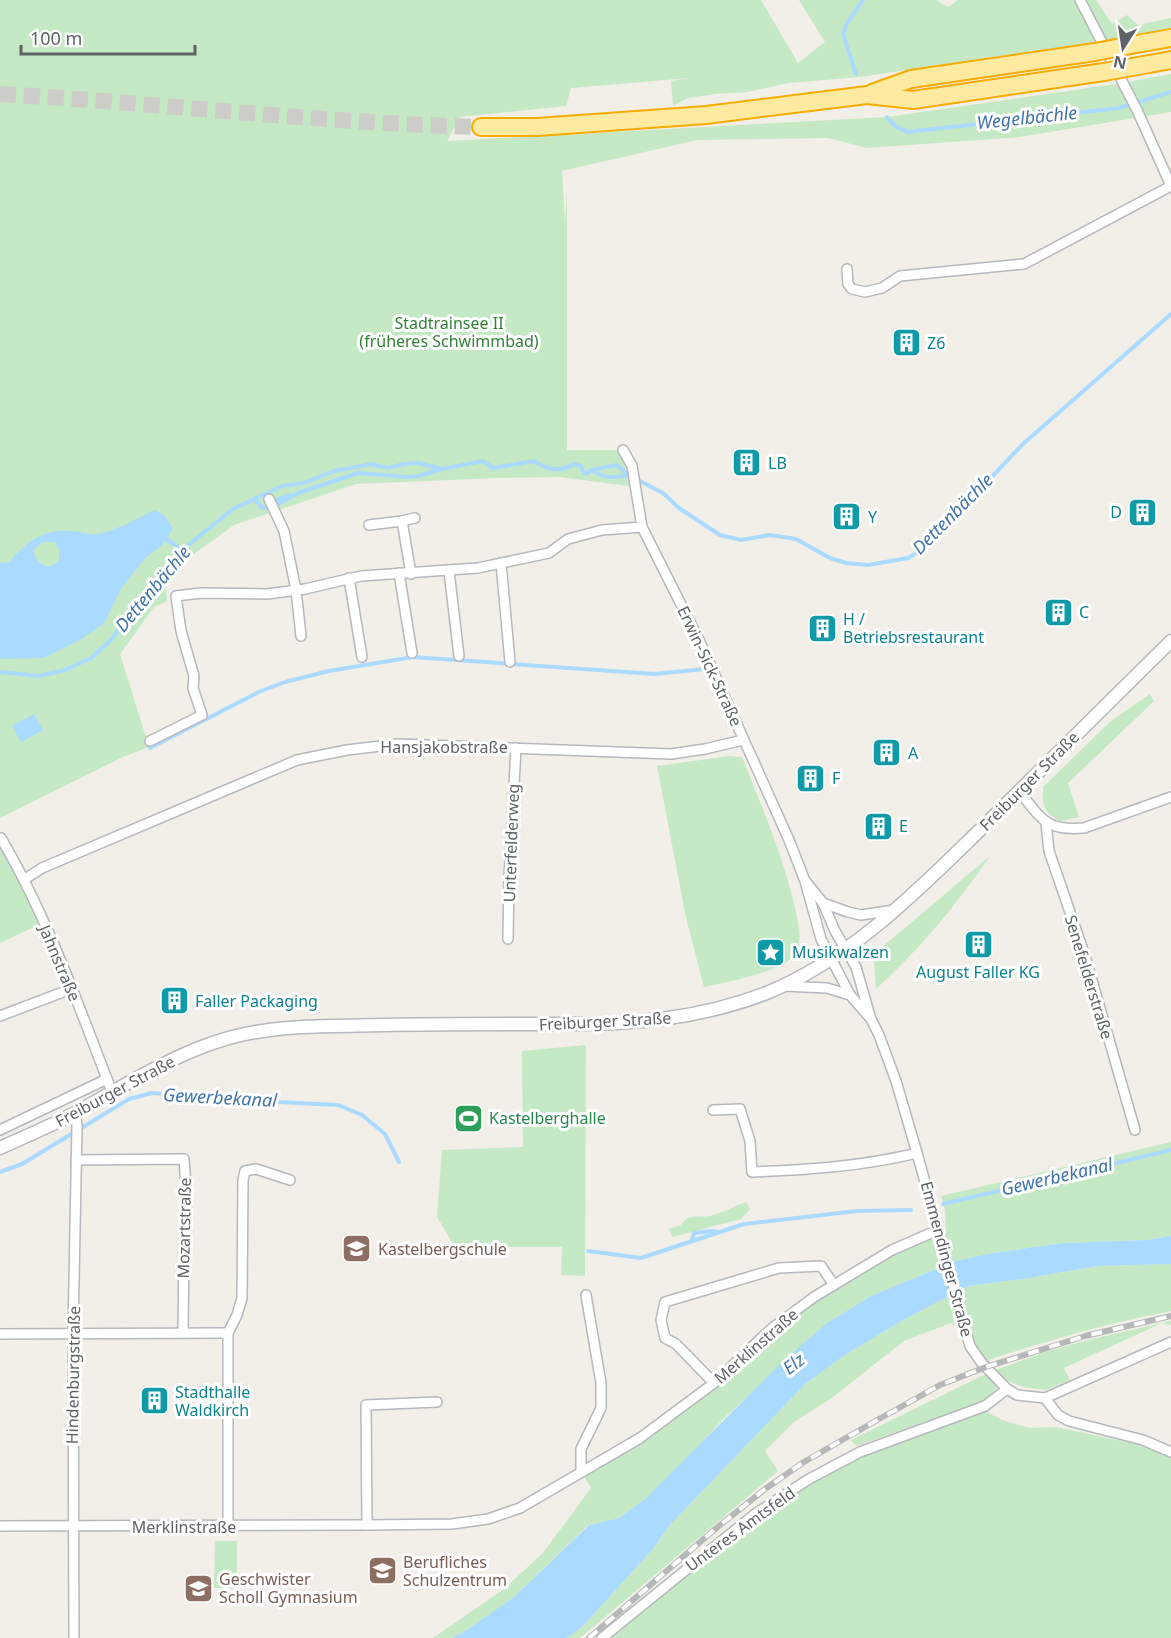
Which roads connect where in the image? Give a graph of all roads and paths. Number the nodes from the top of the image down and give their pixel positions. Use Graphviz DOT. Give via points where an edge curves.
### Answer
graph roads {
  1 [pos="1080,0"];
  2 [pos="1171,38"];
  3 [pos="1171,60"];
  4 [pos="867,95"];
  5 [pos="481,127"];
  6 [pos="1171,186"];
  7 [pos="847,269"];
  8 [pos="623,450"];
  9 [pos="269,499"];
  10 [pos="415,518"];
  11 [pos="402,521"];
  12 [pos="369,525"];
  13 [pos="642,527"];
  14 [pos="501,563"];
  15 [pos="449,571"];
  16 [pos="399,573"];
  17 [pos="411,574"];
  18 [pos="350,578"];
  19 [pos="296,590"];
  20 [pos="301,636"];
  21 [pos="1171,641"];
  22 [pos="412,652"];
  23 [pos="459,656"];
  24 [pos="362,657"];
  25 [pos="510,662"];
  26 [pos="743,740"];
  27 [pos="150,741"];
  28 [pos="516,747"];
  29 [pos="1019,791"];
  30 [pos="1171,797"];
  31 [pos="1046,823"];
  32 [pos="1,838"];
  33 [pos="25,879"];
  34 [pos="805,881"];
  35 [pos="824,903"];
  36 [pos="896,910"];
  37 [pos="508,939"];
  38 [pos="846,950"];
  39 [pos="831,960"];
  40 [pos="781,986"];
  41 [pos="71,988"];
  42 [pos="850,995"];
  43 [pos="0,1016"];
  44 [pos="870,1019"];
  45 [pos="107,1079"];
  46 [pos="112,1092"];
  47 [pos="713,1110"];
  48 [pos="76,1119"];
  49 [pos="0,1130"];
  50 [pos="1135,1130"];
  51 [pos="0,1148"];
  52 [pos="917,1153"];
  53 [pos="76,1161"];
  54 [pos="290,1180"];
  55 [pos="938,1230"];
  56 [pos="834,1285"];
  57 [pos="586,1295"];
  58 [pos="183,1332"];
  59 [pos="228,1333"];
  60 [pos="0,1334"];
  61 [pos="73,1334"];
  62 [pos="1171,1342"];
  63 [pos="714,1383"];
  64 [pos="1007,1389"];
  65 [pos="1045,1398"];
  66 [pos="437,1402"];
  67 [pos="1171,1452"];
  68 [pos="580,1472"];
  69 [pos="368,1525"];
  70 [pos="0,1526"];
  71 [pos="72,1526"];
  72 [pos="228,1527"];
  73 [pos="74,1638"];
  74 [pos="602,1638"];
  1 -- 6 [label="street"];
  2 -- 4 [label="highway, bridge" via="911,79"];
  3 -- 4 [label="highway, bridge" via="914,100"];
  4 -- 5 [label="highway" via="706,115"];
  6 -- 7 [label="street" via="1024,264 900,276 882,288 865,292 848,284"];
  8 -- 13 [label="street, Erwin-Sick-Straße" via="632,465"];
  9 -- 19 [label="street" via="284,531"];
  10 -- 11 [label="street"];
  11 -- 12 [label="street"];
  11 -- 17 [label="street"];
  13 -- 14 [label="street" via="602,530 568,539 549,553"];
  13 -- 26 [label="street, Erwin-Sick-Straße" via="700,642"];
  14 -- 15 [label="street"];
  14 -- 25 [label="street"];
  15 -- 17 [label="street"];
  15 -- 23 [label="street"];
  16 -- 17 [label="street"];
  16 -- 18 [label="street"];
  16 -- 22 [label="street"];
  18 -- 19 [label="street"];
  18 -- 24 [label="street"];
  19 -- 20 [label="street"];
  19 -- 27 [label="street" via="176,596 194,676 193,688 202,715"];
  21 -- 29 [label="street, Freiburger Straße"];
  26 -- 28 [label="street, Hansjakobstraße" via="671,754"];
  26 -- 34 [label="street, Erwin-Sick-Straße"];
  28 -- 33 [label="street, Hansjakobstraße" via="397,744 297,760 42,868"];
  28 -- 37 [label="street, Unterfelderweg"];
  29 -- 31 [label="street"];
  29 -- 36 [label="street, Freiburger Straße"];
  30 -- 31 [label="street" via="1084,828 1058,829"];
  31 -- 50 [label="street, Senefelderstraße" via="1048,851 1085,956"];
  32 -- 33 [label="street, Jahnstraße"];
  33 -- 41 [label="street, Jahnstraße"];
  34 -- 35 [label="street, Erwin-Sick-Straße"];
  34 -- 39 [label="street, Erwin-Sick-Straße" via="815,922"];
  35 -- 36 [label="street, Erwin-Sick-Straße" via="861,915"];
  35 -- 38 [label="street, Erwin-Sick-Straße"];
  36 -- 38 [label="street, Freiburger Straße"];
  38 -- 39 [label="street, Freiburger Straße"];
  38 -- 44 [label="street, Emmendinger Straße" via="856,967"];
  39 -- 40 [label="street, Freiburger Straße"];
  39 -- 42 [label="street, Emmendinger Straße"];
  40 -- 42 [label="street" via="827,988"];
  40 -- 46 [label="street, Freiburger Straße" via="728,1006 642,1022 323,1026 253,1032 183,1056"];
  41 -- 43 [label="street"];
  41 -- 45 [label="street, Jahnstraße"];
  42 -- 44 [label="street, Emmendinger Straße"];
  44 -- 52 [label="street, Emmendinger Straße" via="896,1081"];
  45 -- 46 [label="street, Jahnstraße"];
  45 -- 49 [label="street, Freiburger Straße"];
  46 -- 48 [label="street, Freiburger Straße"];
  47 -- 52 [label="street" via="740,1109 750,1141 752,1172 823,1168"];
  48 -- 51 [label="street, Freiburger Straße"];
  48 -- 53 [label="street, Hindenburgstraße"];
  52 -- 55 [label="street, Emmendinger Straße"];
  53 -- 58 [label="street, Mozartstraße" via="184,1159 187,1200"];
  53 -- 61 [label="street, Hindenburgstraße"];
  54 -- 59 [label="street" via="256,1169 245,1171 242,1298"];
  55 -- 56 [label="street, Merklinstraße" via="892,1250"];
  55 -- 64 [label="street, Emmendinger Straße" via="970,1346"];
  56 -- 63 [label="street, Merklinstraße" via="771,1329"];
  56 -- 63 [label="street" via="821,1266 779,1268 665,1302 661,1320 665,1338 676,1344"];
  57 -- 68 [label="street" via="601,1383 601,1408 581,1449"];
  58 -- 59 [label="street"];
  58 -- 61 [label="street"];
  59 -- 72 [label="street"];
  60 -- 61 [label="street"];
  61 -- 71 [label="street, Hindenburgstraße"];
  62 -- 65 [label="street"];
  63 -- 68 [label="street, Merklinstraße" via="640,1438"];
  64 -- 65 [label="street" via="1017,1395"];
  64 -- 74 [label="street, Unteres Amtsfeld" via="985,1406 860,1452 809,1479 755,1514"];
  65 -- 67 [label="street" via="1058,1415 1070,1421 1143,1440"];
  66 -- 69 [label="street" via="366,1405"];
  68 -- 69 [label="street, Merklinstraße" via="520,1508 488,1520"];
  69 -- 72 [label="street, Merklinstraße"];
  70 -- 71 [label="street, Merklinstraße"];
  71 -- 72 [label="street, Merklinstraße"];
  71 -- 73 [label="street, Hindenburgstraße"];
}
